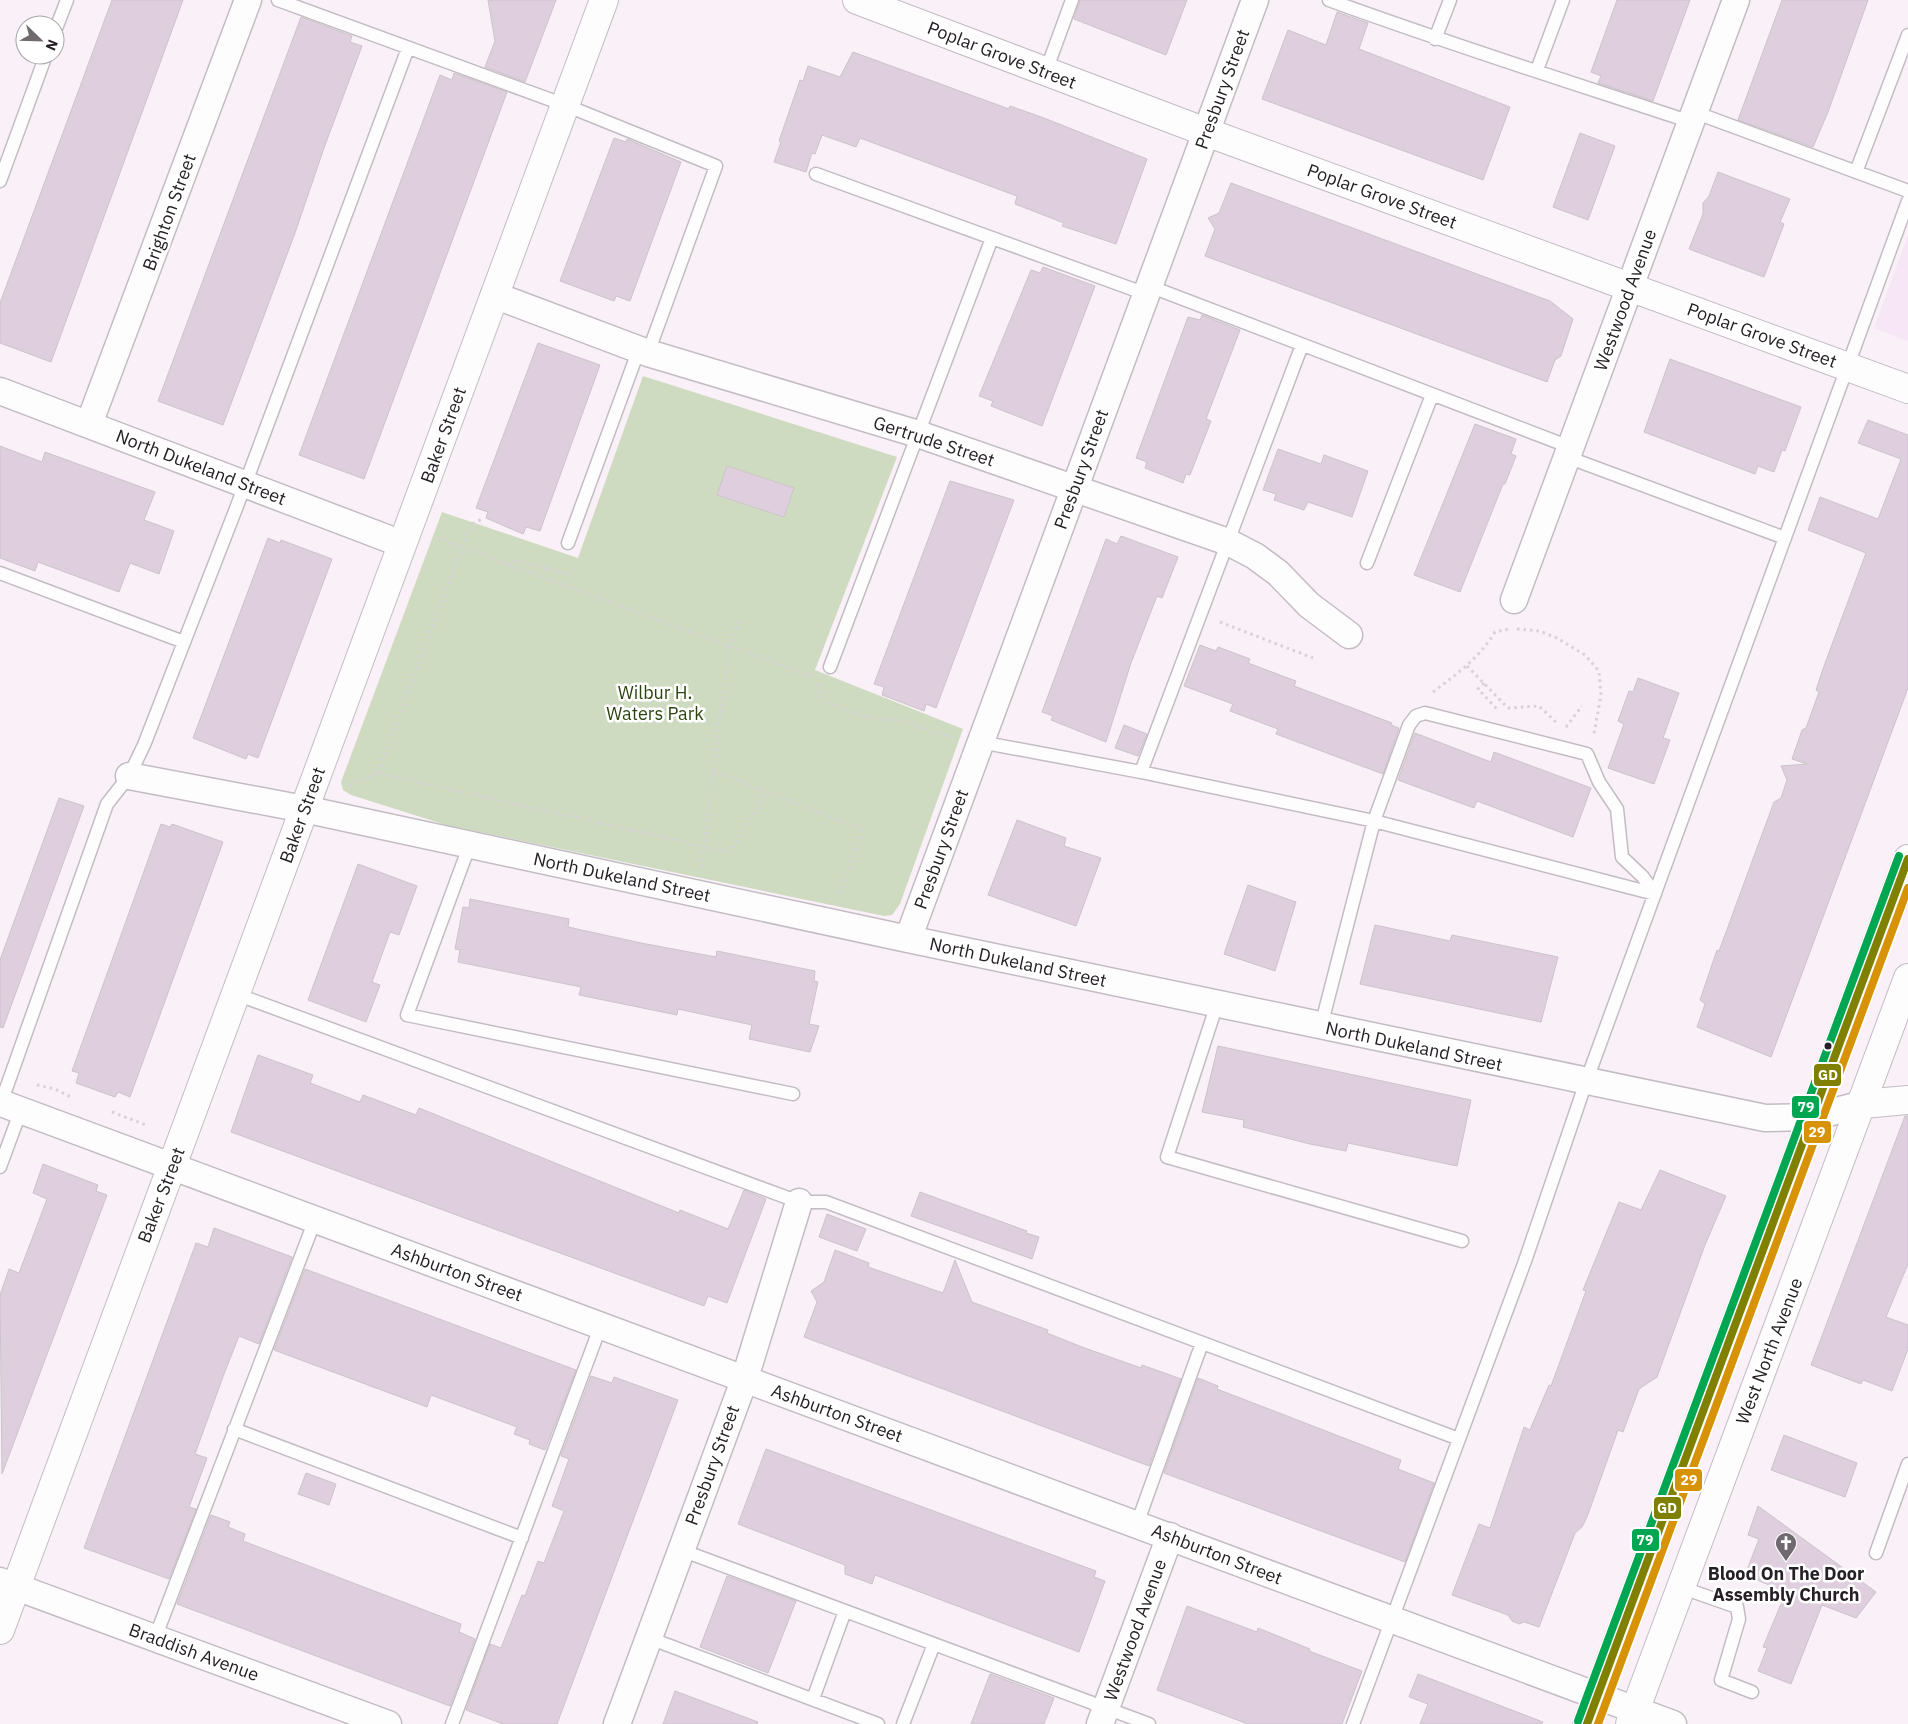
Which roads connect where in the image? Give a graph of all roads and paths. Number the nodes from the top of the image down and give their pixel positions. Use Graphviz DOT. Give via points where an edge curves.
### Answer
graph roads {
  1 [pos="66,0"];
  2 [pos="248,0"];
  3 [pos="278,0"];
  4 [pos="604,0"];
  5 [pos="857,0"];
  6 [pos="1072,0"];
  7 [pos="1255,0"];
  8 [pos="1329,0"];
  9 [pos="1450,0"];
  10 [pos="1563,0"];
  11 [pos="1736,0"];
  12 [pos="61,15"];
  13 [pos="1908,34"];
  14 [pos="1435,39"];
  15 [pos="408,48"];
  16 [pos="42,65"];
  17 [pos="1537,70"];
  18 [pos="1046,71"];
  19 [pos="565,105"];
  20 [pos="1693,117"];
  21 [pos="1206,132"];
  22 [pos="1856,172"];
  23 [pos="816,174"];
  24 [pos="0,180"];
  25 [pos="1908,191"];
  26 [pos="1908,201"];
  27 [pos="992,238"];
  28 [pos="1630,286"];
  29 [pos="1148,290"];
  30 [pos="494,295"];
  31 [pos="1302,345"];
  32 [pos="643,351"];
  33 [pos="1848,367"];
  34 [pos="1908,389"];
  35 [pos="0,392"];
  36 [pos="1432,395"];
  37 [pos="90,424"];
  38 [pos="918,434"];
  39 [pos="1568,452"];
  40 [pos="245,484"];
  41 [pos="1074,489"];
  42 [pos="482,518"];
  43 [pos="437,538"];
  44 [pos="1785,538"];
  45 [pos="1228,542"];
  46 [pos="568,543"];
  47 [pos="402,544"];
  48 [pos="462,548"];
  49 [pos="1368,563"];
  50 [pos="507,565"];
  51 [pos="579,565"];
  52 [pos="0,573"];
  53 [pos="1514,600"];
  54 [pos="740,618"];
  55 [pos="1217,621"];
  56 [pos="1349,635"];
  57 [pos="184,642"];
  58 [pos="729,647"];
  59 [pos="1312,658"];
  60 [pos="1467,666"];
  61 [pos="830,667"];
  62 [pos="1431,694"];
  63 [pos="1564,729"];
  64 [pos="954,738"];
  65 [pos="980,742"];
  66 [pos="1587,754"];
  67 [pos="713,771"];
  68 [pos="1141,772"];
  69 [pos="378,773"];
  70 [pos="129,776"];
  71 [pos="349,785"];
  72 [pos="766,793"];
  73 [pos="304,809"];
  74 [pos="1374,820"];
  75 [pos="470,844"];
  76 [pos="704,846"];
  77 [pos="1908,859"];
  78 [pos="700,872"];
  79 [pos="1655,894"];
  80 [pos="837,900"];
  81 [pos="908,939"];
  82 [pos="1908,978"];
  83 [pos="236,994"];
  84 [pos="1217,1004"];
  85 [pos="1321,1026"];
  86 [pos="1586,1082"];
  87 [pos="794,1094"];
  88 [pos="1908,1100"];
  89 [pos="1863,1104"];
  90 [pos="11,1106"];
  91 [pos="1813,1118"];
  92 [pos="0,1167"];
  93 [pos="172,1167"];
  94 [pos="799,1202"];
  95 [pos="315,1220"];
  96 [pos="1462,1241"];
  97 [pos="601,1325"];
  98 [pos="1202,1343"];
  99 [pos="745,1378"];
  100 [pos="234,1429"];
  101 [pos="1459,1439"];
  102 [pos="1908,1464"];
  103 [pos="1136,1524"];
  104 [pos="1170,1536"];
  105 [pos="522,1538"];
  106 [pos="681,1550"];
  107 [pos="1876,1554"];
  108 [pos="8,1584"];
  109 [pos="1680,1587"];
  110 [pos="845,1611"];
  111 [pos="1392,1620"];
  112 [pos="0,1630"];
  113 [pos="155,1638"];
  114 [pos="649,1638"];
  115 [pos="934,1644"];
  116 [pos="1752,1692"];
  117 [pos="1598,1696"];
  118 [pos="812,1699"];
  119 [pos="1103,1716"];
  120 [pos="1633,1717"];
  121 [pos="388,1724"];
  122 [pos="452,1724"];
  123 [pos="617,1724"];
  124 [pos="878,1724"];
  125 [pos="904,1724"];
  126 [pos="1149,1724"];
  127 [pos="1353,1724"];
  128 [pos="1587,1724"];
  129 [pos="1673,1724"];
  1 -- 12 [label="lane"];
  2 -- 37 [label="street, Brighton Street"];
  3 -- 15 [label="lane"];
  4 -- 19 [label="street, Baker Street"];
  5 -- 18 [label="street, Poplar Grove Street"];
  6 -- 18 [label="lane"];
  7 -- 21 [label="street, Presbury Street"];
  8 -- 14 [label="lane"];
  9 -- 14 [label="lane"];
  10 -- 17 [label="lane"];
  11 -- 20 [label="street, Westwood Avenue"];
  13 -- 22 [label="lane"];
  14 -- 17 [label="lane"];
  15 -- 19 [label="lane"];
  15 -- 40 [label="lane"];
  16 -- 24 [label="lane"];
  17 -- 20 [label="lane"];
  18 -- 21 [label="street, Poplar Grove Street"];
  19 -- 30 [label="street, Baker Street"];
  19 -- 32 [label="lane" via="716,166"];
  20 -- 22 [label="lane"];
  20 -- 28 [label="street, Westwood Avenue"];
  21 -- 28 [label="street, Poplar Grove Street"];
  21 -- 29 [label="street, Presbury Street"];
  22 -- 25 [label="lane"];
  23 -- 27 [label="lane"];
  26 -- 33 [label="lane"];
  27 -- 29 [label="lane"];
  27 -- 38 [label="lane"];
  28 -- 33 [label="street, Poplar Grove Street"];
  28 -- 39 [label="street, Westwood Avenue"];
  29 -- 31 [label="lane"];
  29 -- 41 [label="street, Presbury Street"];
  30 -- 32 [label="street, Gertrude Street"];
  30 -- 47 [label="street, Baker Street"];
  31 -- 36 [label="lane"];
  31 -- 45 [label="lane"];
  32 -- 38 [label="street, Gertrude Street"];
  32 -- 46 [label="lane"];
  33 -- 34 [label="street, Poplar Grove Street"];
  33 -- 44 [label="lane"];
  35 -- 37 [label="street, North Dukeland Street"];
  36 -- 39 [label="lane"];
  36 -- 49 [label="lane"];
  37 -- 40 [label="street, North Dukeland Street"];
  38 -- 41 [label="street, Gertrude Street"];
  38 -- 61 [label="lane"];
  39 -- 44 [label="lane"];
  39 -- 53 [label="street, Westwood Avenue"];
  40 -- 47 [label="street, North Dukeland Street"];
  40 -- 57 [label="lane"];
  41 -- 45 [label="street, Gertrude Street"];
  41 -- 65 [label="street, Presbury Street"];
  42 -- 48 [label="path" via="474,523"];
  43 -- 48 [label="path"];
  44 -- 79 [label="lane"];
  45 -- 56 [label="street, Gertrude Street" via="1278,573 1309,605"];
  45 -- 68 [label="lane"];
  47 -- 73 [label="street, Baker Street"];
  48 -- 50 [label="path"];
  48 -- 69 [label="path"];
  50 -- 51 [label="path" via="514,560 568,574"];
  50 -- 58 [label="path"];
  52 -- 57 [label="lane"];
  54 -- 58 [label="path"];
  55 -- 59 [label="path"];
  57 -- 70 [label="lane"];
  58 -- 64 [label="path" via="813,678 826,700 871,719 896,719"];
  58 -- 67 [label="path"];
  60 -- 62 [label="path"];
  60 -- 63 [label="path" via="1508,708 1539,706"];
  60 -- 66 [label="path" via="1495,632 1504,629 1540,632 1585,655 1599,671 1601,695 1596,729"];
  65 -- 68 [label="lane"];
  65 -- 81 [label="street, Presbury Street"];
  66 -- 74 [label="lane" via="1425,713 1416,716 1409,724"];
  66 -- 79 [label="lane" via="1599,782 1617,809 1622,857 1643,876"];
  67 -- 72 [label="path"];
  67 -- 76 [label="path"];
  68 -- 74 [label="lane"];
  69 -- 71 [label="path"];
  69 -- 76 [label="path"];
  70 -- 73 [label="street, North Dukeland Street"];
  70 -- 90 [label="lane" via="107,804"];
  72 -- 76 [label="path" via="729,852"];
  72 -- 80 [label="path" via="864,830"];
  73 -- 75 [label="street, North Dukeland Street"];
  73 -- 83 [label="street, Baker Street"];
  74 -- 79 [label="lane"];
  74 -- 85 [label="lane"];
  75 -- 81 [label="street, North Dukeland Street"];
  75 -- 87 [label="lane" via="407,1015"];
  76 -- 78 [label="path"];
  77 -- 91 [label="street"];
  79 -- 86 [label="lane"];
  81 -- 84 [label="street, North Dukeland Street"];
  82 -- 89 [label="street, West North Avenue"];
  83 -- 93 [label="street, Baker Street"];
  83 -- 94 [label="lane"];
  84 -- 85 [label="street, North Dukeland Street"];
  84 -- 96 [label="lane" via="1167,1157"];
  85 -- 86 [label="street, North Dukeland Street"];
  86 -- 91 [label="street, North Dukeland Street" via="1764,1118"];
  86 -- 101 [label="lane" via="1525,1261"];
  88 -- 89 [label="street, North Dukeland Street"];
  89 -- 91 [label="street, North Dukeland Street"];
  89 -- 109 [label="street, West North Avenue"];
  90 -- 92 [label="lane"];
  90 -- 93 [label="street, Ashburton Street"];
  91 -- 117 [label="street"];
  93 -- 95 [label="street, Ashburton Street"];
  93 -- 108 [label="street, Baker Street"];
  94 -- 98 [label="lane" via="826,1202"];
  94 -- 99 [label="street, Presbury Street"];
  95 -- 97 [label="street, Ashburton Street"];
  95 -- 100 [label="lane"];
  97 -- 99 [label="street, Ashburton Street"];
  97 -- 105 [label="lane"];
  98 -- 101 [label="lane"];
  98 -- 103 [label="lane"];
  99 -- 103 [label="street, Ashburton Street"];
  99 -- 106 [label="street, Presbury Street"];
  100 -- 105 [label="lane"];
  100 -- 113 [label="lane"];
  101 -- 111 [label="lane"];
  102 -- 107 [label="lane"];
  103 -- 104 [label="street, Ashburton Street"];
  104 -- 111 [label="street, Ashburton Street"];
  104 -- 119 [label="street, Westwood Avenue"];
  105 -- 122 [label="lane"];
  106 -- 110 [label="lane"];
  106 -- 114 [label="street, Presbury Street"];
  108 -- 112 [label="street, Baker Street"];
  108 -- 113 [label="street, Braddish Avenue"];
  109 -- 116 [label="lane" via="1737,1607 1739,1620 1722,1680"];
  109 -- 120 [label="street, West North Avenue"];
  110 -- 115 [label="lane"];
  110 -- 118 [label="lane"];
  111 -- 117 [label="street, Ashburton Street"];
  111 -- 127 [label="lane"];
  113 -- 121 [label="street, Braddish Avenue"];
  114 -- 118 [label="lane"];
  114 -- 123 [label="street, Presbury Street"];
  115 -- 119 [label="lane"];
  115 -- 125 [label="lane"];
  117 -- 120 [label="street, Ashburton Street"];
  117 -- 128 [label="street"];
  118 -- 124 [label="lane"];
  119 -- 126 [label="lane"];
  120 -- 129 [label="street, Ashburton Street"];
}
